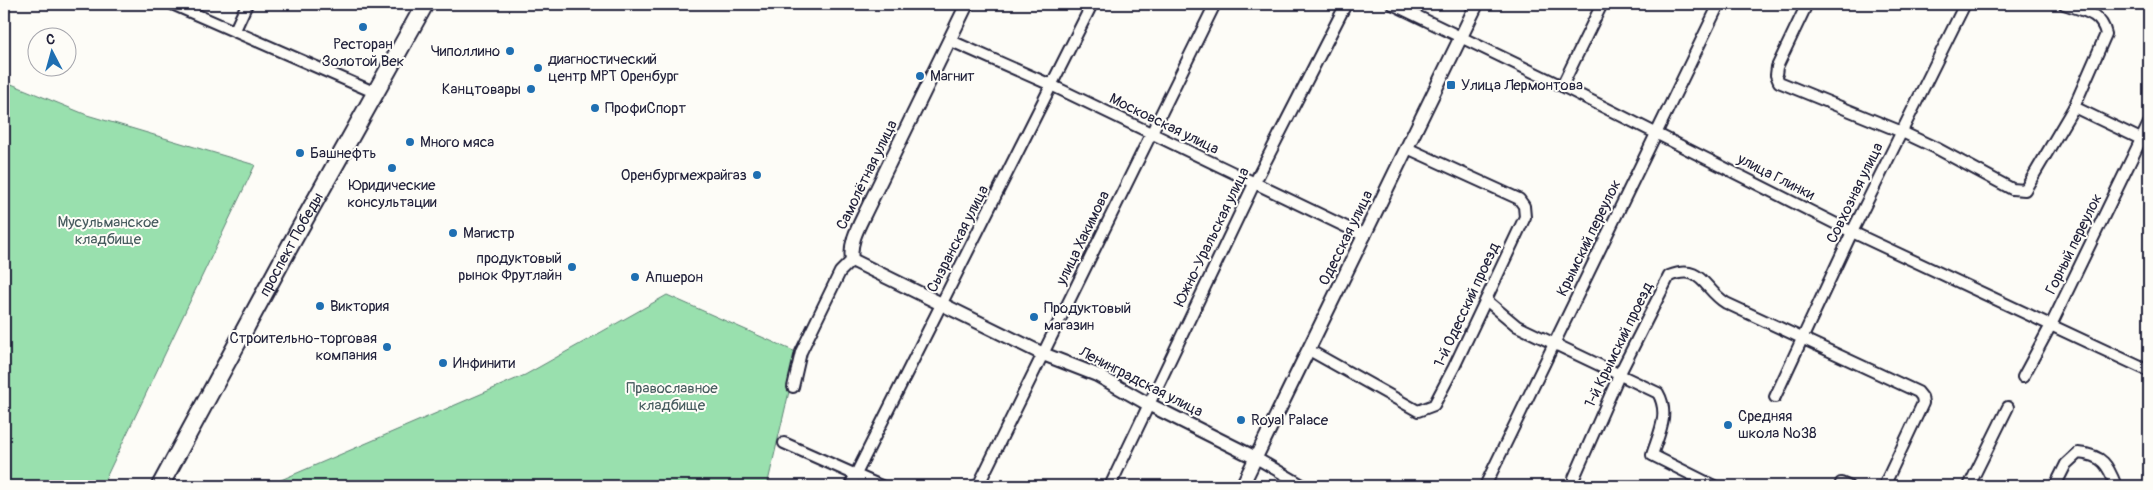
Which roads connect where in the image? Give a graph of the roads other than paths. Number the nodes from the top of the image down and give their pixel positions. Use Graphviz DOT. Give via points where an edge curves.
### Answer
graph roads {
  1 [pos="172,4"];
  2 [pos="247,4"];
  3 [pos="425,4"];
  4 [pos="967,4"];
  5 [pos="1092,4"];
  6 [pos="1215,4"];
  7 [pos="1346,4"];
  8 [pos="1392,4"];
  9 [pos="1476,4"];
  10 [pos="1602,4"];
  11 [pos="1719,4"];
  12 [pos="1807,4"];
  13 [pos="1965,4"];
  14 [pos="2064,4"];
  15 [pos="235,30"];
  16 [pos="1461,36"];
  17 [pos="949,40"];
  18 [pos="1051,85"];
  19 [pos="1562,86"];
  20 [pos="376,93"];
  21 [pos="2074,106"];
  22 [pos="2149,123"];
  23 [pos="1902,132"];
  24 [pos="1151,134"];
  25 [pos="1657,134"];
  26 [pos="2145,141"];
  27 [pos="1407,148"];
  28 [pos="1254,184"];
  29 [pos="1852,232"];
  30 [pos="1365,236"];
  31 [pos="852,260"];
  32 [pos="1486,300"];
  33 [pos="942,305"];
  34 [pos="2051,325"];
  35 [pos="1801,339"];
  36 [pos="1553,343"];
  37 [pos="1310,350"];
  38 [pos="1043,354"];
  39 [pos="2149,371"];
  40 [pos="1620,374"];
  41 [pos="2023,377"];
  42 [pos="793,387"];
  43 [pos="1775,397"];
  44 [pos="1148,404"];
  45 [pos="2008,408"];
  46 [pos="784,443"];
  47 [pos="1256,458"];
  48 [pos="856,473"];
  49 [pos="160,486"];
  50 [pos="850,486"];
  51 [pos="882,486"];
  52 [pos="978,486"];
  53 [pos="1110,486"];
  54 [pos="1242,486"];
  55 [pos="1304,486"];
  56 [pos="1485,486"];
  57 [pos="1574,486"];
  58 [pos="1714,486"];
  59 [pos="1884,486"];
  60 [pos="1969,486"];
  61 [pos="2055,486"];
  62 [pos="2116,486"];
  1 -- 15 [label="street"];
  2 -- 15 [label="street"];
  3 -- 20 [label="main road, проспект Победы"];
  4 -- 17 [label="street, Самолётная улица"];
  5 -- 18 [label="street, Сызранская улица"];
  6 -- 24 [label="street, улица Хакимова"];
  7 -- 28 [label="street, Южно-Уральская улица"];
  8 -- 16 [label="street, улица Глинки"];
  9 -- 16 [label="street, Одесская улица"];
  10 -- 19 [label="street"];
  11 -- 25 [label="street, Крымский переулок"];
  12 -- 23 [label="street" via="1777,67 1779,82"];
  13 -- 23 [label="street, Совхозная улица"];
  14 -- 21 [label="street" via="2096,16 2104,24 2106,34"];
  15 -- 20 [label="street"];
  16 -- 19 [label="street, улица Глинки"];
  16 -- 27 [label="street, Одесская улица"];
  17 -- 18 [label="street, Московская улица"];
  17 -- 31 [label="street, Самолётная улица" via="856,233 850,251"];
  18 -- 24 [label="street, Московская улица"];
  18 -- 33 [label="street, Сызранская улица"];
  19 -- 25 [label="street, улица Глинки"];
  20 -- 49 [label="main road, проспект Победы"];
  21 -- 23 [label="street" via="2025,190 2012,190"];
  21 -- 26 [label="street"];
  22 -- 26 [label="street, Горный переулок"];
  23 -- 29 [label="street, Совхозная улица"];
  24 -- 28 [label="street, Московская улица"];
  24 -- 38 [label="street, улица Хакимова"];
  25 -- 29 [label="street, улица Глинки"];
  25 -- 36 [label="street, Крымский переулок"];
  26 -- 34 [label="street, Горный переулок"];
  27 -- 30 [label="street, Одесская улица"];
  27 -- 32 [label="street, 1-й Одесский проезд" via="1518,199 1524,206 1525,217"];
  28 -- 30 [label="street, Московская улица"];
  28 -- 44 [label="street, Южно-Уральская улица"];
  29 -- 34 [label="street, улица Глинки"];
  29 -- 35 [label="street, Совхозная улица"];
  30 -- 37 [label="street, Одесская улица"];
  31 -- 33 [label="street, Ленинградская улица"];
  31 -- 42 [label="street" via="840,272 806,343"];
  32 -- 36 [label="street" via="1517,326"];
  32 -- 37 [label="street, 1-й Одесский проезд" via="1438,400 1427,409 1418,411"];
  33 -- 38 [label="street, Ленинградская улица"];
  33 -- 48 [label="street, Сызранская улица"];
  34 -- 39 [label="street, улица Глинки"];
  34 -- 41 [label="street, Горный переулок"];
  35 -- 40 [label="street, 1-й Крымский проезд" via="1716,298 1702,279 1680,272 1669,276"];
  35 -- 43 [label="street, Совхозная улица"];
  35 -- 59 [label="street, 1-й Крымский проезд" via="1918,392 1922,398 1923,403"];
  36 -- 40 [label="street"];
  36 -- 56 [label="street, Крымский переулок"];
  37 -- 47 [label="street, Одесская улица"];
  38 -- 44 [label="street, Ленинградская улица" via="1097,375"];
  38 -- 52 [label="street, улица Хакимова"];
  40 -- 57 [label="street, 1-й Крымский проезд" via="1574,478"];
  40 -- 58 [label="street" via="1658,393 1665,409 1652,455"];
  44 -- 47 [label="street, Ленинградская улица"];
  44 -- 53 [label="street, Южно-Уральская улица"];
  45 -- 60 [label="street"];
  46 -- 48 [label="street" via="842,470"];
  47 -- 54 [label="street, Одесская улица"];
  47 -- 55 [label="street, Ленинградская улица"];
  48 -- 50 [label="street, Сызранская улица"];
  48 -- 51 [label="street"];
  61 -- 62 [label="street" via="2066,464 2078,454 2090,454 2102,460 2110,469"];
}
